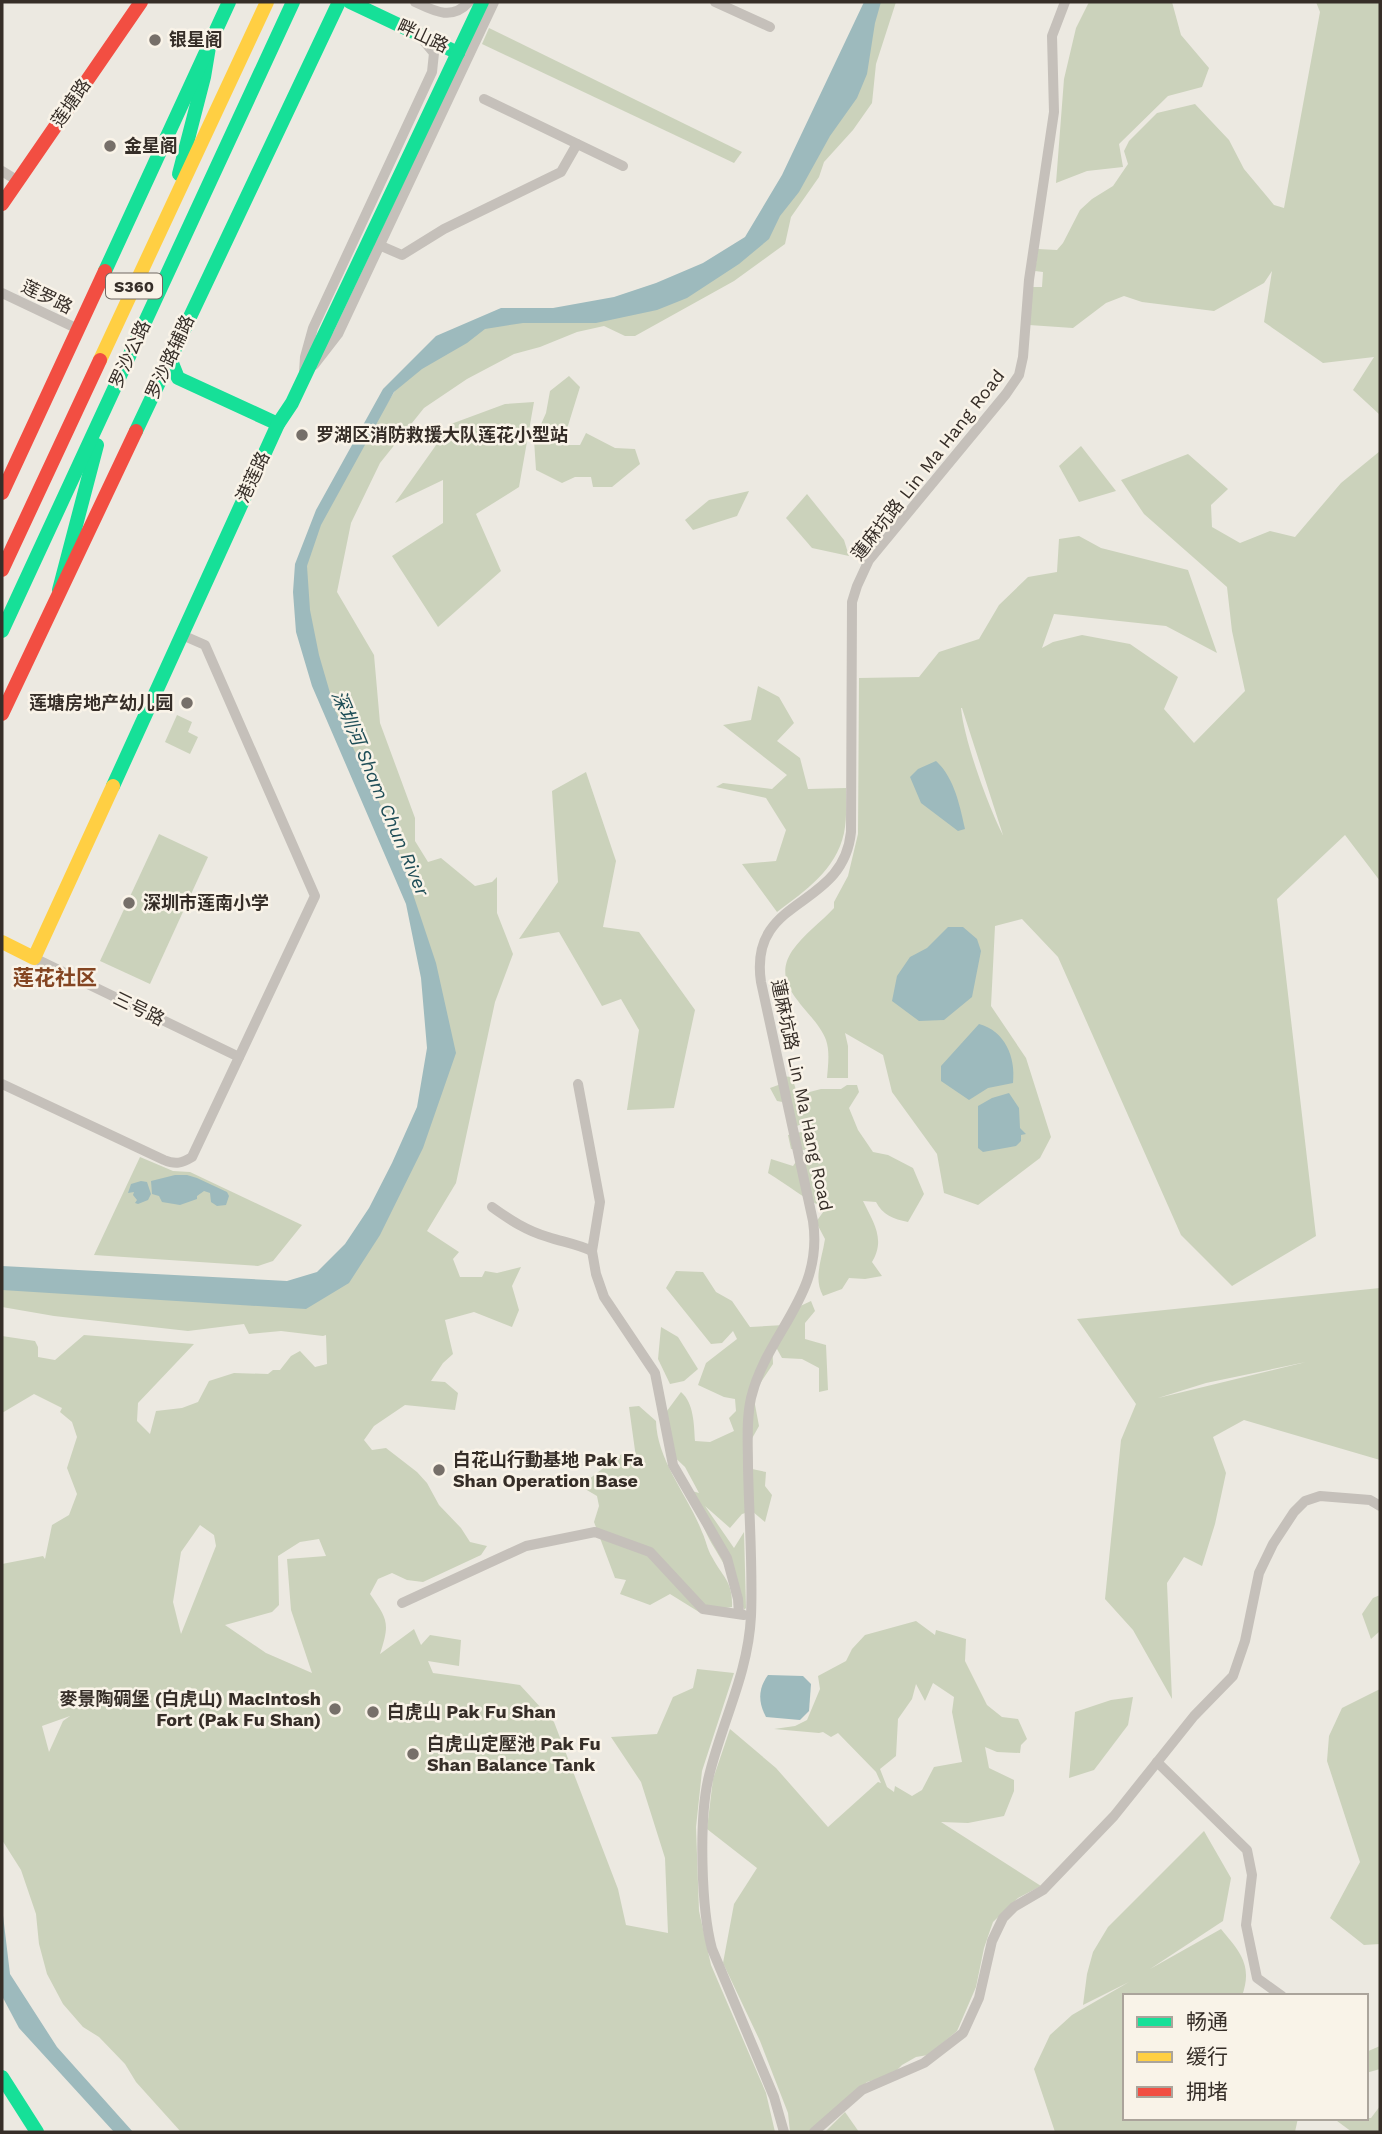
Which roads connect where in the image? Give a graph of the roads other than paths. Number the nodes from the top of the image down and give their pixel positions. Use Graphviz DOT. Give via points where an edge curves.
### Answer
graph roads {
  1 [pos="141,2"];
  2 [pos="229,2"];
  3 [pos="267,2"];
  4 [pos="293,2"];
  5 [pos="415,2"];
  6 [pos="469,2"];
  7 [pos="482,2"];
  8 [pos="494,2"];
  9 [pos="715,2"];
  10 [pos="1065,2"];
  11 [pos="342,3"];
  12 [pos="770,27"];
  13 [pos="210,41"];
  14 [pos="458,53"];
  15 [pos="484,99"];
  16 [pos="577,144"];
  17 [pos="623,166"];
  18 [pos="2,171"];
  19 [pos="18,181"];
  20 [pos="173,203"];
  21 [pos="2,204"];
  22 [pos="379,244"];
  23 [pos="2,293"];
  24 [pos="78,329"];
  25 [pos="170,358"];
  26 [pos="178,378"];
  27 [pos="304,378"];
  28 [pos="155,388"];
  29 [pos="107,402"];
  30 [pos="278,424"];
  31 [pos="2,493"];
  32 [pos="2,570"];
  33 [pos="59,590"];
  34 [pos="2,631"];
  35 [pos="181,635"];
  36 [pos="2,714"];
  37 [pos="2,942"];
  38 [pos="34,958"];
  39 [pos="239,1057"];
  40 [pos="578,1083"];
  41 [pos="2,1084"];
  42 [pos="492,1207"];
  43 [pos="592,1251"];
  44 [pos="1380,1506"];
  45 [pos="402,1603"];
  46 [pos="739,1614"];
  47 [pos="751,1616"];
  48 [pos="1157,1762"];
  49 [pos="1279,1994"];
  50 [pos="2,2077"];
  51 [pos="37,2132"];
  52 [pos="784,2132"];
  53 [pos="814,2132"];
  1 -- 19 [label="main road, 莲塘路"];
  2 -- 13 [label="main road"];
  3 -- 20 [label="main road, 罗沙公路 / S360"];
  4 -- 29 [label="main road, 罗沙公路 / S360"];
  5 -- 6 [label="street" via="450,14"];
  7 -- 14 [label="main road, 港莲路"];
  8 -- 22 [label="street"];
  9 -- 12 [label="street"];
  10 -- 47 [label="street, 蓮麻坑路 Lin Ma Hang Road" via="1052,36 1054,111 1019,374 869,560 856,586 852,602 848,850 830,880 776,922 761,952 761,982 815,1245 809,1280 760,1374 749,1410"];
  11 -- 14 [label="main road, 畔山路"];
  11 -- 25 [label="main road, 罗沙路辅路"];
  11 -- 27 [label="street" via="425,41 434,62 313,328"];
  13 -- 20 [label="main road"];
  13 -- 24 [label="main road"];
  14 -- 27 [label="main road, 港莲路"];
  15 -- 16 [label="street"];
  16 -- 17 [label="street"];
  16 -- 22 [label="street" via="561,172 444,229 402,255"];
  18 -- 19 [label="street"];
  19 -- 21 [label="main road, 莲塘路"];
  20 -- 32 [label="main road, 罗沙公路 / S360"];
  22 -- 27 [label="street" via="338,334"];
  23 -- 24 [label="street, 莲罗路"];
  24 -- 31 [label="main road"];
  25 -- 26 [label="main road"];
  25 -- 28 [label="main road, 罗沙路辅路"];
  26 -- 28 [label="main road"];
  26 -- 30 [label="main road"];
  27 -- 30 [label="main road, 港莲路"];
  28 -- 33 [label="main road, 罗沙路辅路"];
  29 -- 33 [label="main road"];
  29 -- 34 [label="main road, 罗沙公路 / S360"];
  30 -- 35 [label="main road, 港莲路"];
  33 -- 36 [label="main road, 罗沙路辅路"];
  35 -- 38 [label="main road, 港莲路"];
  35 -- 39 [label="street" via="205,645 315,896"];
  37 -- 38 [label="main road, 三号路"];
  38 -- 39 [label="street, 三号路"];
  39 -- 41 [label="street" via="192,1157 173,1164"];
  40 -- 43 [label="street" via="600,1202"];
  42 -- 43 [label="street" via="519,1226"];
  43 -- 46 [label="street" via="604,1297 655,1373 673,1465 727,1558"];
  44 -- 48 [label="street" via="1370,1500 1320,1496 1294,1512 1259,1573 1233,1676"];
  45 -- 46 [label="street" via="526,1546 595,1532 650,1552 703,1609"];
  46 -- 47 [label="street"];
  47 -- 52 [label="street, 蓮麻坑路 Lin Ma Hang Road" via="743,1671 707,1787 704,1889 712,1949"];
  48 -- 49 [label="street" via="1247,1850 1252,1875 1246,1927 1258,1979"];
  48 -- 53 [label="street" via="1114,1816 1048,1885 1003,1918 992,1941 979,1998 959,2037 925,2063 862,2090"];
  50 -- 51 [label="main road"];
}
